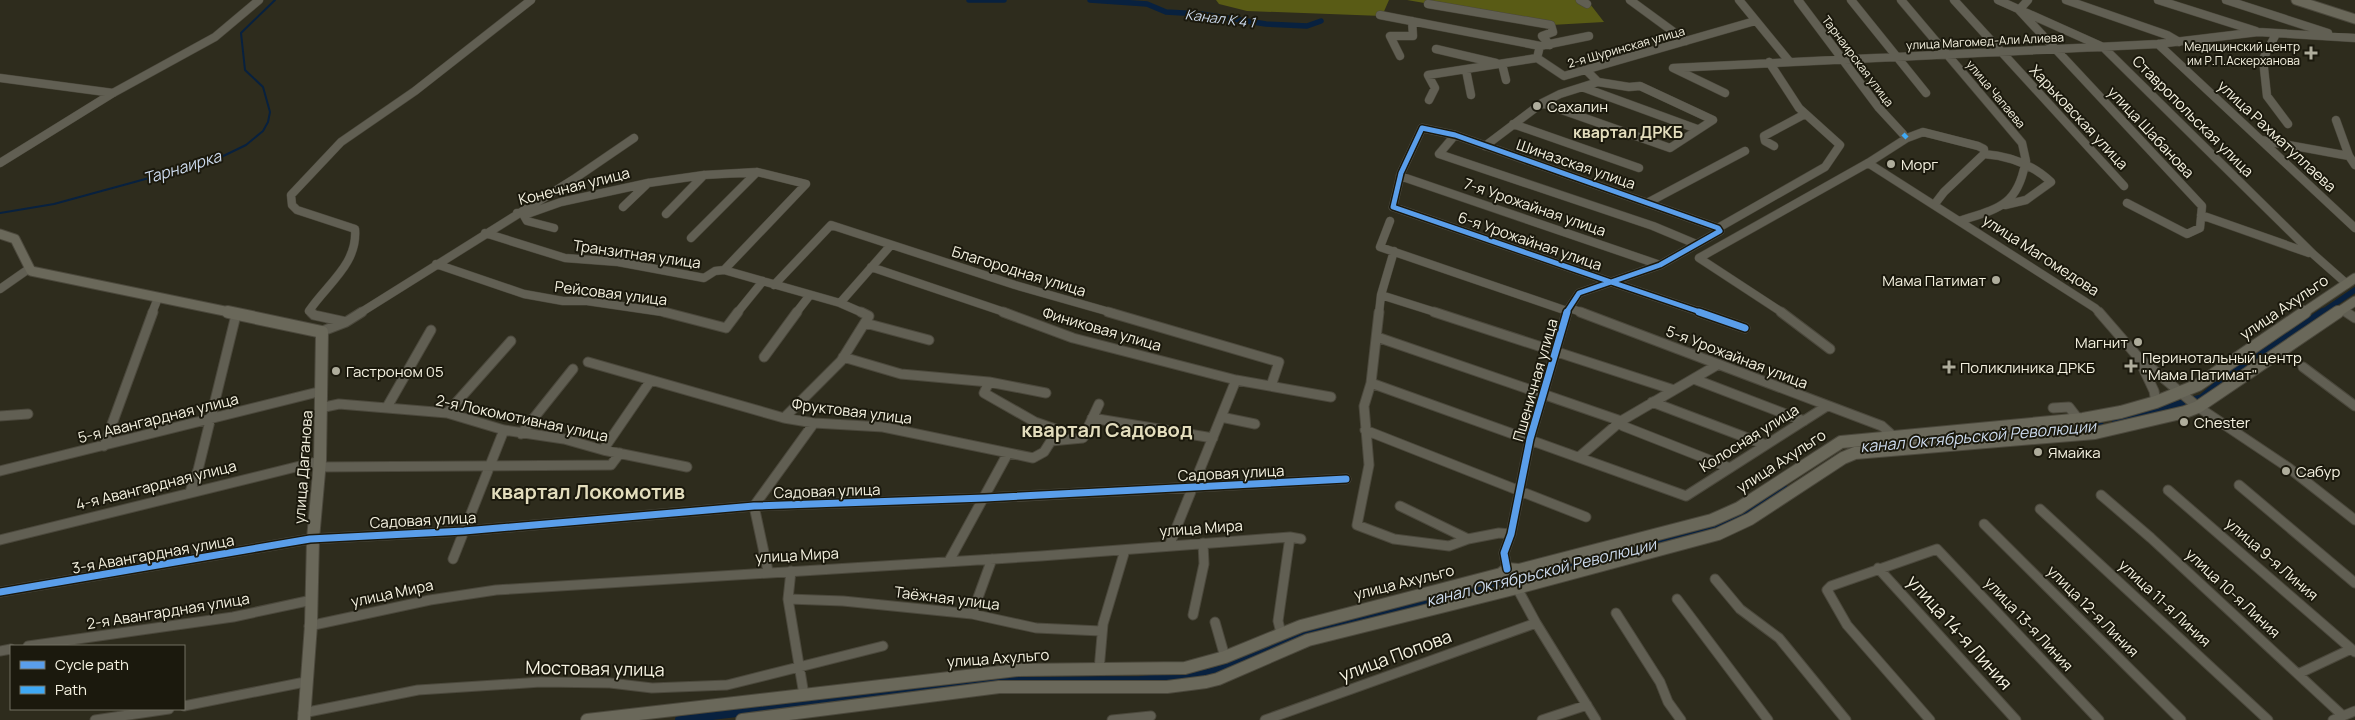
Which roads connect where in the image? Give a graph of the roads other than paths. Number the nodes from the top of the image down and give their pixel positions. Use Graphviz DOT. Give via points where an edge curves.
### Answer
graph roads {
  1 [pos="259,0"];
  2 [pos="531,0"];
  3 [pos="1580,0"];
  4 [pos="1630,0"];
  5 [pos="1739,0"];
  6 [pos="1798,0"];
  7 [pos="1851,0"];
  8 [pos="1901,0"];
  9 [pos="1954,0"];
  10 [pos="1998,0"];
  11 [pos="2028,0"];
  12 [pos="2066,0"];
  13 [pos="2158,0"];
  14 [pos="2226,0"];
  15 [pos="2296,0"];
  16 [pos="2304,0"];
  17 [pos="1428,4"];
  18 [pos="1588,4"];
  19 [pos="2018,10"];
  20 [pos="1380,15"];
  21 [pos="2355,18"];
  22 [pos="1755,20"];
  23 [pos="1412,21"];
  24 [pos="2258,32"];
  25 [pos="2276,34"];
  26 [pos="1589,36"];
  27 [pos="2340,37"];
  28 [pos="2355,38"];
  29 [pos="1686,41"];
  30 [pos="2179,42"];
  31 [pos="2158,44"];
  32 [pos="1550,45"];
  33 [pos="1540,46"];
  34 [pos="2103,47"];
  35 [pos="1436,49"];
  36 [pos="2054,49"];
  37 [pos="2000,51"];
  38 [pos="1948,54"];
  39 [pos="1400,56"];
  40 [pos="1896,57"];
  41 [pos="1537,58"];
  42 [pos="1842,59"];
  43 [pos="1789,61"];
  44 [pos="1769,62"];
  45 [pos="1501,64"];
  46 [pos="1466,70"];
  47 [pos="1586,70"];
  48 [pos="0,78"];
  49 [pos="1506,80"];
  50 [pos="1598,82"];
  51 [pos="1581,87"];
  52 [pos="1725,93"];
  53 [pos="1926,93"];
  54 [pos="113,94"];
  55 [pos="1471,95"];
  56 [pos="1429,100"];
  57 [pos="1542,103"];
  58 [pos="1805,114"];
  59 [pos="2336,120"];
  60 [pos="1512,124"];
  61 [pos="2288,124"];
  62 [pos="1696,129"];
  63 [pos="1903,134"];
  64 [pos="1455,135"];
  65 [pos="634,138"];
  66 [pos="2260,140"];
  67 [pos="1485,146"];
  68 [pos="1774,146"];
  69 [pos="1745,151"];
  70 [pos="1984,154"];
  71 [pos="2349,156"];
  72 [pos="2026,162"];
  73 [pos="0,163"];
  74 [pos="1868,163"];
  75 [pos="2355,165"];
  76 [pos="1639,168"];
  77 [pos="757,172"];
  78 [pos="704,175"];
  79 [pos="1400,176"];
  80 [pos="648,183"];
  81 [pos="2124,186"];
  82 [pos="1647,203"];
  83 [pos="2127,203"];
  84 [pos="1934,205"];
  85 [pos="2005,205"];
  86 [pos="623,207"];
  87 [pos="520,214"];
  88 [pos="666,214"];
  89 [pos="2201,215"];
  90 [pos="1390,220"];
  91 [pos="1959,221"];
  92 [pos="554,228"];
  93 [pos="2355,228"];
  94 [pos="1719,229"];
  95 [pos="485,233"];
  96 [pos="0,234"];
  97 [pos="691,238"];
  98 [pos="1696,244"];
  99 [pos="891,245"];
  100 [pos="1394,251"];
  101 [pos="2313,254"];
  102 [pos="436,264"];
  103 [pos="1660,265"];
  104 [pos="871,267"];
  105 [pos="29,269"];
  106 [pos="724,270"];
  107 [pos="763,281"];
  108 [pos="2351,281"];
  109 [pos="1612,282"];
  110 [pos="774,285"];
  111 [pos="0,289"];
  112 [pos="810,295"];
  113 [pos="1381,295"];
  114 [pos="158,298"];
  115 [pos="2355,301"];
  116 [pos="840,303"];
  117 [pos="1568,310"];
  118 [pos="2342,310"];
  119 [pos="237,314"];
  120 [pos="2355,318"];
  121 [pos="867,320"];
  122 [pos="346,322"];
  123 [pos="1744,328"];
  124 [pos="431,330"];
  125 [pos="321,332"];
  126 [pos="1377,337"];
  127 [pos="929,340"];
  128 [pos="511,341"];
  129 [pos="1830,349"];
  130 [pos="1556,351"];
  131 [pos="764,357"];
  132 [pos="843,357"];
  133 [pos="2138,357"];
  134 [pos="588,362"];
  135 [pos="1717,365"];
  136 [pos="2302,368"];
  137 [pos="573,369"];
  138 [pos="1694,379"];
  139 [pos="651,380"];
  140 [pos="1236,380"];
  141 [pos="989,382"];
  142 [pos="1371,383"];
  143 [pos="1270,386"];
  144 [pos="1674,390"];
  145 [pos="321,392"];
  146 [pos="1046,393"];
  147 [pos="2183,394"];
  148 [pos="1542,396"];
  149 [pos="1331,397"];
  150 [pos="1652,402"];
  151 [pos="2156,402"];
  152 [pos="1099,404"];
  153 [pos="1828,406"];
  154 [pos="2355,406"];
  155 [pos="387,407"];
  156 [pos="2198,407"];
  157 [pos="321,408"];
  158 [pos="2053,408"];
  159 [pos="447,413"];
  160 [pos="28,414"];
  161 [pos="0,416"];
  162 [pos="1222,417"];
  163 [pos="784,418"];
  164 [pos="1092,418"];
  165 [pos="209,420"];
  166 [pos="2079,420"];
  167 [pos="1621,421"];
  168 [pos="1804,421"];
  169 [pos="814,423"];
  170 [pos="1255,424"];
  171 [pos="504,430"];
  172 [pos="1365,430"];
  173 [pos="521,434"];
  174 [pos="1892,436"];
  175 [pos="1213,438"];
  176 [pos="1530,439"];
  177 [pos="1051,440"];
  178 [pos="1766,445"];
  179 [pos="104,446"];
  180 [pos="603,450"];
  181 [pos="620,453"];
  182 [pos="1008,453"];
  183 [pos="1579,457"];
  184 [pos="318,464"];
  185 [pos="490,465"];
  186 [pos="687,467"];
  187 [pos="1730,468"];
  188 [pos="0,471"];
  189 [pos="1346,479"];
  190 [pos="2239,485"];
  191 [pos="1193,488"];
  192 [pos="2168,490"];
  193 [pos="1520,491"];
  194 [pos="190,492"];
  195 [pos="2101,495"];
  196 [pos="985,498"];
  197 [pos="754,506"];
  198 [pos="1400,506"];
  199 [pos="2040,509"];
  200 [pos="1586,517"];
  201 [pos="2355,520"];
  202 [pos="1984,524"];
  203 [pos="464,531"];
  204 [pos="1511,534"];
  205 [pos="1296,538"];
  206 [pos="311,539"];
  207 [pos="1468,539"];
  208 [pos="0,540"];
  209 [pos="1203,542"];
  210 [pos="1169,546"];
  211 [pos="1937,549"];
  212 [pos="1124,550"];
  213 [pos="992,558"];
  214 [pos="453,559"];
  215 [pos="949,561"];
  216 [pos="1878,568"];
  217 [pos="1507,570"];
  218 [pos="768,571"];
  219 [pos="791,571"];
  220 [pos="1715,579"];
  221 [pos="2355,583"];
  222 [pos="1517,588"];
  223 [pos="1826,590"];
  224 [pos="0,592"];
  225 [pos="788,599"];
  226 [pos="1677,600"];
  227 [pos="311,601"];
  228 [pos="1616,613"];
  229 [pos="972,614"];
  230 [pos="1193,615"];
  231 [pos="1215,622"];
  232 [pos="1536,623"];
  233 [pos="310,625"];
  234 [pos="1101,631"];
  235 [pos="1281,633"];
  236 [pos="36,645"];
  237 [pos="883,646"];
  238 [pos="2353,650"];
  239 [pos="1225,657"];
  240 [pos="800,666"];
  241 [pos="1099,670"];
  242 [pos="2298,674"];
  243 [pos="304,682"];
  244 [pos="804,695"];
  245 [pos="1587,705"];
  246 [pos="185,706"];
  247 [pos="164,710"];
  248 [pos="2355,711"];
  249 [pos="304,716"];
  250 [pos="1151,716"];
  251 [pos="2338,718"];
  252 [pos="95,720"];
  253 [pos="587,720"];
  254 [pos="742,720"];
  255 [pos="1112,720"];
  256 [pos="1266,720"];
  257 [pos="1542,720"];
  258 [pos="1596,720"];
  259 [pos="1681,720"];
  260 [pos="1768,720"];
  261 [pos="1846,720"];
  262 [pos="1930,720"];
  263 [pos="2016,720"];
  264 [pos="2098,720"];
  265 [pos="2181,720"];
  266 [pos="2268,720"];
  1 -- 54 [label="street" via="215,37"];
  2 -- 122 [label="street" via="415,91 341,142 291,195 292,205 297,210 355,228 357,238 352,254 309,311"];
  3 -- 18 [label="street"];
  4 -- 29 [label="street"];
  5 -- 22 [label="street"];
  6 -- 42 [label="street, Тарнаирская улица"];
  7 -- 40 [label="street"];
  8 -- 38 [label="street, улица Чапаева"];
  9 -- 37 [label="street, Харьковская улица"];
  10 -- 19 [label="street, Ставропольская улица"];
  11 -- 19 [label="street"];
  12 -- 30 [label="street"];
  13 -- 24 [label="street"];
  14 -- 27 [label="street"];
  15 -- 21 [label="main road"];
  16 -- 21 [label="main road"];
  17 -- 32 [label="street" via="1551,25 1552,32 1542,36"];
  19 -- 34 [label="street, Ставропольская улица"];
  19 -- 36 [label="street, улица Шабанова"];
  20 -- 23 [label="street, 2-я Шуринская улица"];
  22 -- 29 [label="street, 2-я Шуринская улица"];
  22 -- 43 [label="street"];
  23 -- 33 [label="street, 2-я Шуринская улица"];
  23 -- 39 [label="street" via="1413,36 1390,36"];
  24 -- 25 [label="street, улица Магомед-Али Алиева"];
  24 -- 30 [label="street, улица Магомед-Али Алиева"];
  25 -- 27 [label="street, улица Магомед-Али Алиева"];
  25 -- 61 [label="street" via="2263,59 2267,96"];
  26 -- 32 [label="street, 2-я Шуринская улица"];
  27 -- 28 [label="street, улица Магомед-Али Алиева"];
  29 -- 47 [label="street, 2-я Шуринская улица"];
  30 -- 31 [label="street, улица Магомед-Али Алиева"];
  31 -- 34 [label="street, улица Магомед-Али Алиева"];
  31 -- 66 [label="street, улица Рахматуллаева"];
  32 -- 33 [label="street, 2-я Шуринская улица"];
  33 -- 41 [label="street"];
  34 -- 36 [label="street, улица Магомед-Али Алиева"];
  34 -- 101 [label="street, Ставропольская улица"];
  35 -- 45 [label="street"];
  36 -- 37 [label="street, улица Магомед-Али Алиева"];
  36 -- 89 [label="street, улица Шабанова" via="2202,206"];
  37 -- 38 [label="street, улица Магомед-Али Алиева"];
  37 -- 81 [label="street, Харьковская улица"];
  38 -- 40 [label="street, улица Магомед-Али Алиева"];
  38 -- 72 [label="street, улица Чапаева" via="2022,143"];
  40 -- 42 [label="street, улица Магомед-Али Алиева"];
  40 -- 53 [label="street"];
  41 -- 45 [label="street"];
  41 -- 47 [label="street, 2-я Шуринская улица" via="1564,76"];
  42 -- 43 [label="street, улица Магомед-Али Алиева"];
  42 -- 63 [label="street, Тарнаирская улица"];
  43 -- 44 [label="street, улица Магомед-Али Алиева"];
  44 -- 52 [label="street, улица Магомед-Али Алиева" via="1673,68"];
  44 -- 58 [label="street" via="1784,89"];
  45 -- 46 [label="street"];
  45 -- 49 [label="street"];
  46 -- 55 [label="street"];
  46 -- 56 [label="street" via="1428,75 1435,88"];
  47 -- 50 [label="street"];
  48 -- 54 [label="street"];
  50 -- 51 [label="street"];
  50 -- 62 [label="street" via="1640,86 1712,120"];
  51 -- 57 [label="street"];
  51 -- 62 [label="street"];
  54 -- 73 [label="street"];
  57 -- 60 [label="street"];
  57 -- 62 [label="street" via="1670,148"];
  58 -- 68 [label="street" via="1764,136 1765,141"];
  58 -- 94 [label="street, Пшеничная улица" via="1837,141 1839,148 1824,166"];
  59 -- 71 [label="street"];
  60 -- 67 [label="street"];
  60 -- 76 [label="street"];
  64 -- 67 [label="street, Шиназская улица"];
  64 -- 79 [label="street, Шиназская улица" via="1422,128"];
  64 -- 98 [label="street" via="1439,154 1644,223"];
  65 -- 87 [label="street"];
  66 -- 71 [label="street"];
  66 -- 93 [label="street, улица Рахматуллаева"];
  67 -- 82 [label="street, Шиназская улица"];
  69 -- 82 [label="street"];
  70 -- 72 [label="street"];
  70 -- 74 [label="street" via="1984,149 1978,146 1923,132 1907,138"];
  70 -- 84 [label="street"];
  71 -- 75 [label="street"];
  72 -- 85 [label="street" via="2024,174"];
  72 -- 85 [label="street" via="2051,182 2026,200"];
  74 -- 84 [label="street, улица Магомедова"];
  74 -- 129 [label="street" via="1699,258"];
  77 -- 78 [label="street, Конечная улица"];
  77 -- 97 [label="street"];
  77 -- 106 [label="street, Конечная улица" via="806,184"];
  78 -- 80 [label="street, Конечная улица"];
  78 -- 88 [label="street"];
  79 -- 103 [label="street, 7-я Урожайная улица"];
  79 -- 109 [label="street, 6-я Урожайная улица" via="1393,207"];
  80 -- 86 [label="street"];
  80 -- 87 [label="street, Конечная улица"];
  82 -- 94 [label="street, Шиназская улица"];
  83 -- 89 [label="street" via="2187,234 2200,228"];
  84 -- 91 [label="street, улица Магомедова"];
  85 -- 91 [label="street"];
  87 -- 92 [label="street" via="527,221"];
  87 -- 95 [label="street, Конечная улица"];
  89 -- 101 [label="street"];
  90 -- 100 [label="street, 5-я Урожайная улица" via="1380,248"];
  91 -- 133 [label="street, улица Магомедова" via="2096,308"];
  94 -- 98 [label="street, Пшеничная улица"];
  95 -- 102 [label="street, Конечная улица"];
  95 -- 106 [label="street, Транзитная улица" via="565,258 618,262 704,278"];
  96 -- 105 [label="main road" via="12,241"];
  98 -- 103 [label="street, Пшеничная улица"];
  99 -- 104 [label="street"];
  99 -- 110 [label="street, Благородная улица" via="831,225"];
  99 -- 143 [label="street, Благородная улица" via="1279,362"];
  100 -- 113 [label="street"];
  100 -- 117 [label="street, 5-я Урожайная улица"];
  101 -- 108 [label="street, Ставропольская улица"];
  102 -- 107 [label="street, Рейсовая улица" via="524,294 663,312 726,328"];
  102 -- 122 [label="street, Конечная улица"];
  103 -- 109 [label="street, Пшеничная улица"];
  104 -- 116 [label="street"];
  104 -- 140 [label="street, Финиковая улица" via="1073,338"];
  105 -- 111 [label="street"];
  105 -- 114 [label="main road" via="30,273"];
  106 -- 107 [label="street"];
  107 -- 110 [label="street"];
  108 -- 147 [label="main road, улица Ахульго"];
  109 -- 117 [label="street, Пшеничная улица" via="1579,293"];
  109 -- 123 [label="street, 6-я Урожайная улица"];
  110 -- 112 [label="street"];
  112 -- 116 [label="street"];
  112 -- 131 [label="street"];
  113 -- 126 [label="street"];
  113 -- 130 [label="street"];
  114 -- 119 [label="main road"];
  114 -- 179 [label="street"];
  115 -- 118 [label="main road"];
  116 -- 121 [label="street"];
  117 -- 130 [label="street, Пшеничная улица"];
  117 -- 135 [label="street, 5-я Урожайная улица"];
  118 -- 120 [label="street"];
  118 -- 156 [label="main road"];
  119 -- 125 [label="main road"];
  119 -- 165 [label="street"];
  121 -- 127 [label="street"];
  121 -- 132 [label="street"];
  122 -- 125 [label="street, Конечная улица"];
  124 -- 155 [label="street"];
  125 -- 145 [label="main road, улица Даганова"];
  126 -- 142 [label="street"];
  126 -- 148 [label="street"];
  128 -- 159 [label="street"];
  130 -- 144 [label="street"];
  130 -- 148 [label="street, Пшеничная улица"];
  132 -- 141 [label="street" via="901,374"];
  132 -- 163 [label="street"];
  133 -- 147 [label="street, улица Магомедова"];
  133 -- 151 [label="street" via="2141,372 2156,392"];
  134 -- 139 [label="street, Фруктовая улица"];
  135 -- 138 [label="street"];
  135 -- 153 [label="street, 5-я Урожайная улица"];
  136 -- 154 [label="street"];
  137 -- 173 [label="street"];
  138 -- 144 [label="street"];
  138 -- 168 [label="street"];
  139 -- 163 [label="street, Фруктовая улица"];
  139 -- 180 [label="street"];
  140 -- 143 [label="street, Финиковая улица"];
  140 -- 162 [label="street"];
  141 -- 146 [label="street"];
  141 -- 177 [label="street" via="984,393 1035,422 1058,430"];
  142 -- 172 [label="street" via="1364,406"];
  142 -- 176 [label="street"];
  143 -- 149 [label="street, Финиковая улица"];
  144 -- 150 [label="street"];
  145 -- 157 [label="main road, улица Даганова"];
  145 -- 165 [label="street, 5-я Авангардная улица"];
  147 -- 151 [label="main road, улица Ахульго"];
  147 -- 156 [label="street, улица Магомедова"];
  148 -- 167 [label="street"];
  148 -- 176 [label="street, Пшеничная улица"];
  150 -- 167 [label="street"];
  150 -- 178 [label="street"];
  151 -- 166 [label="main road, улица Ахульго"];
  152 -- 164 [label="street"];
  153 -- 168 [label="street, Колосная улица"];
  153 -- 174 [label="street, 5-я Урожайная улица" via="1882,426"];
  155 -- 157 [label="street, 2-я Локомотивная улица" via="339,404"];
  155 -- 159 [label="street, 2-я Локомотивная улица"];
  156 -- 201 [label="street" via="2289,468"];
  156 -- 222 [label="main road" via="2095,433 1855,453 1750,518 1718,534"];
  157 -- 184 [label="main road, улица Даганова"];
  158 -- 166 [label="street" via="2069,407"];
  159 -- 171 [label="street, 2-я Локомотивная улица"];
  160 -- 161 [label="street"];
  162 -- 170 [label="street"];
  162 -- 175 [label="street"];
  163 -- 169 [label="street, Фруктовая улица"];
  164 -- 175 [label="street"];
  164 -- 177 [label="street" via="1083,438"];
  165 -- 179 [label="street, 5-я Авангардная улица"];
  165 -- 194 [label="street"];
  166 -- 174 [label="main road, улица Ахульго"];
  167 -- 183 [label="street"];
  167 -- 187 [label="street" via="1623,426"];
  168 -- 178 [label="street, Колосная улица"];
  169 -- 182 [label="street, Фруктовая улица" via="883,427"];
  169 -- 197 [label="street"];
  171 -- 173 [label="street, 2-я Локомотивная улица"];
  171 -- 185 [label="street"];
  172 -- 193 [label="street"];
  172 -- 207 [label="street" via="1369,464 1357,525 1394,539 1423,543 1449,546"];
  173 -- 180 [label="street, 2-я Локомотивная улица" via="564,439"];
  174 -- 217 [label="main road, улица Ахульго" via="1841,442 1739,508 1712,520 1519,570"];
  175 -- 191 [label="street"];
  176 -- 183 [label="street"];
  176 -- 193 [label="street, Пшеничная улица"];
  177 -- 182 [label="street, Фруктовая улица" via="1044,452 1033,458"];
  178 -- 187 [label="street, Колосная улица"];
  179 -- 188 [label="street, 5-я Авангардная улица"];
  180 -- 181 [label="street, 2-я Локомотивная улица"];
  181 -- 185 [label="street, 4-я Авангардная улица" via="611,465"];
  181 -- 186 [label="street, 2-я Локомотивная улица"];
  182 -- 196 [label="street"];
  183 -- 187 [label="street, Колосная улица" via="1686,496"];
  184 -- 185 [label="street, 4-я Авангардная улица"];
  184 -- 194 [label="street, 4-я Авангардная улица"];
  184 -- 206 [label="main road, улица Даганова"];
  185 -- 203 [label="street"];
  189 -- 191 [label="street, Садовая улица"];
  190 -- 221 [label="street"];
  191 -- 196 [label="street, Садовая улица"];
  191 -- 210 [label="street"];
  192 -- 238 [label="street, улица 9-я Линия"];
  193 -- 200 [label="street"];
  193 -- 204 [label="street, Пшеничная улица"];
  194 -- 208 [label="street, 4-я Авангардная улица"];
  195 -- 242 [label="street, улица 10-я Линия"];
  196 -- 197 [label="street, Садовая улица"];
  196 -- 215 [label="street"];
  197 -- 203 [label="street, Садовая улица"];
  197 -- 218 [label="street"];
  198 -- 207 [label="street"];
  199 -- 266 [label="street, улица 11-я Линия"];
  202 -- 265 [label="street, улица 12-я Линия"];
  203 -- 206 [label="street, Садовая улица"];
  203 -- 214 [label="street"];
  204 -- 207 [label="street"];
  204 -- 217 [label="street, Пшеничная улица" via="1504,553"];
  205 -- 209 [label="street, улица Мира"];
  205 -- 235 [label="street, улица Мира" via="1278,621"];
  206 -- 224 [label="street, 3-я Авангардная улица"];
  206 -- 227 [label="main road, улица Даганова"];
  209 -- 210 [label="street, улица Мира"];
  209 -- 230 [label="street" via="1204,564"];
  210 -- 212 [label="street, улица Мира"];
  211 -- 216 [label="street"];
  211 -- 264 [label="street, улица 13-я Линия"];
  212 -- 213 [label="street, улица Мира"];
  212 -- 234 [label="street"];
  213 -- 215 [label="street, улица Мира"];
  213 -- 229 [label="street"];
  215 -- 219 [label="street, улица Мира"];
  216 -- 223 [label="street"];
  216 -- 263 [label="street, улица 14-я Линия"];
  217 -- 222 [label="main road"];
  217 -- 235 [label="main road, улица Ахульго"];
  218 -- 219 [label="street, улица Мира"];
  218 -- 233 [label="street, улица Мира" via="496,590"];
  219 -- 225 [label="street"];
  220 -- 261 [label="street" via="1740,609 1779,638"];
  222 -- 232 [label="street"];
  222 -- 254 [label="main road" via="1308,640 1218,679 1194,684 1168,687 999,687"];
  223 -- 262 [label="street" via="1847,626"];
  225 -- 229 [label="street, Таёжная улица"];
  225 -- 240 [label="street"];
  226 -- 260 [label="street"];
  227 -- 233 [label="main road, улица Даганова"];
  227 -- 236 [label="street, 2-я Авангардная улица" via="147,631"];
  228 -- 259 [label="street"];
  229 -- 234 [label="street, Таёжная улица" via="1036,628"];
  231 -- 239 [label="street"];
  232 -- 245 [label="street"];
  232 -- 256 [label="street, улица Попова"];
  233 -- 243 [label="main road, улица Даганова"];
  234 -- 241 [label="street"];
  235 -- 239 [label="main road, улица Ахульго"];
  237 -- 240 [label="street, Мостовая улица"];
  238 -- 242 [label="street"];
  239 -- 241 [label="main road, улица Ахульго" via="1185,668"];
  240 -- 244 [label="street"];
  240 -- 249 [label="street, Мостовая улица" via="708,687 531,683 418,690"];
  241 -- 244 [label="main road, улица Ахульго" via="1018,670"];
  242 -- 251 [label="street, улица 10-я Линия"];
  243 -- 246 [label="street"];
  243 -- 249 [label="main road, улица Даганова"];
  244 -- 253 [label="main road, улица Ахульго"];
  245 -- 257 [label="street"];
  245 -- 258 [label="street"];
  247 -- 252 [label="street"];
  248 -- 251 [label="street"];
  250 -- 255 [label="street"];
}
